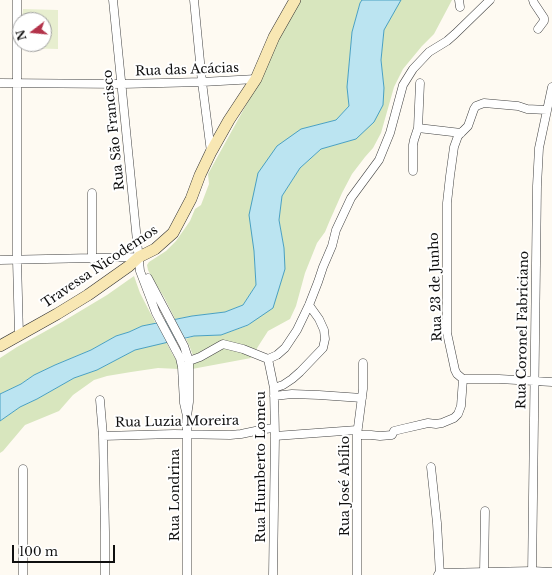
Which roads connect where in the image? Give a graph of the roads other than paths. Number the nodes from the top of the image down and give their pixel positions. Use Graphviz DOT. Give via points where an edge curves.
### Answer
graph roads {
  1 [pos="17,0"];
  2 [pos="113,0"];
  3 [pos="194,0"];
  4 [pos="295,0"];
  5 [pos="490,0"];
  6 [pos="533,0"];
  7 [pos="538,29"];
  8 [pos="256,79"];
  9 [pos="202,82"];
  10 [pos="0,83"];
  11 [pos="17,83"];
  12 [pos="122,84"];
  13 [pos="420,84"];
  14 [pos="552,87"];
  15 [pos="547,110"];
  16 [pos="418,128"];
  17 [pos="461,133"];
  18 [pos="211,152"];
  19 [pos="413,171"];
  20 [pos="92,193"];
  21 [pos="139,257"];
  22 [pos="92,259"];
  23 [pos="0,260"];
  24 [pos="17,260"];
  25 [pos="309,305"];
  26 [pos="19,335"];
  27 [pos="0,346"];
  28 [pos="268,359"];
  29 [pos="189,362"];
  30 [pos="363,363"];
  31 [pos="463,379"];
  32 [pos="534,381"];
  33 [pos="552,382"];
  34 [pos="274,392"];
  35 [pos="362,398"];
  36 [pos="100,400"];
  37 [pos="187,416"];
  38 [pos="275,432"];
  39 [pos="357,433"];
  40 [pos="188,434"];
  41 [pos="103,436"];
  42 [pos="431,467"];
  43 [pos="23,469"];
  44 [pos="485,511"];
  45 [pos="484,573"];
  46 [pos="552,573"];
  47 [pos="532,574"];
  48 [pos="23,575"];
  49 [pos="105,575"];
  50 [pos="187,575"];
  51 [pos="273,575"];
  52 [pos="357,575"];
  53 [pos="440,575"];
  1 -- 11 [label="street"];
  2 -- 12 [label="street, Rua São Francisco"];
  3 -- 9 [label="street"];
  4 -- 8 [label="main road, Travessa Nicodemos" via="274,37"];
  5 -- 25 [label="street" via="455,34 429,52 413,69 403,85 385,148 351,198 336,230"];
  6 -- 7 [label="street" via="544,18"];
  8 -- 9 [label="street, Rua das Acácias"];
  8 -- 18 [label="main road, Travessa Nicodemos"];
  9 -- 12 [label="street, Rua das Acácias"];
  9 -- 18 [label="street"];
  10 -- 11 [label="street, Rua das Acácias"];
  11 -- 12 [label="street, Rua das Acácias"];
  11 -- 24 [label="street"];
  12 -- 21 [label="street, Rua São Francisco"];
  13 -- 16 [label="street"];
  14 -- 15 [label="street, Rua Coronel Fabriciano"];
  15 -- 17 [label="street, Rua 23 de Junho" via="484,103 476,106 468,126"];
  15 -- 32 [label="street, Rua Coronel Fabriciano" via="539,148 537,186"];
  16 -- 17 [label="street"];
  16 -- 19 [label="street" via="413,144"];
  17 -- 31 [label="street, Rua 23 de Junho" via="454,147 447,203 447,333 455,370"];
  18 -- 21 [label="main road, Travessa Nicodemos" via="173,233 155,249"];
  20 -- 22 [label="street"];
  21 -- 22 [label="street"];
  21 -- 26 [label="main road, Travessa Nicodemos" via="88,295"];
  21 -- 29 [label="street" via="184,346"];
  21 -- 37 [label="street" via="140,271 156,313 180,358"];
  22 -- 24 [label="street"];
  23 -- 24 [label="street"];
  24 -- 26 [label="street"];
  25 -- 28 [label="street" via="292,339 277,355"];
  25 -- 34 [label="street" via="324,330 323,348 300,372"];
  26 -- 27 [label="main road, Travessa Nicodemos"];
  28 -- 29 [label="street" via="242,348 223,344"];
  28 -- 34 [label="street, Rua Humberto Lomeu"];
  29 -- 37 [label="street" via="190,402"];
  30 -- 35 [label="street, Rua José Abílio"];
  31 -- 32 [label="street"];
  31 -- 39 [label="street" via="460,410 454,418 442,423 428,423 394,431 392,435"];
  32 -- 33 [label="street"];
  32 -- 47 [label="street, Rua Coronel Fabriciano"];
  34 -- 35 [label="street"];
  34 -- 38 [label="street, Rua Humberto Lomeu"];
  35 -- 39 [label="street, Rua José Abílio"];
  36 -- 41 [label="street"];
  37 -- 40 [label="street, Rua Londrina"];
  38 -- 39 [label="street, Rua Luzia Moreira"];
  38 -- 40 [label="street, Rua Luzia Moreira" via="265,429 230,435"];
  38 -- 51 [label="street, Rua Humberto Lomeu"];
  39 -- 52 [label="street, Rua José Abílio"];
  40 -- 41 [label="street, Rua Luzia Moreira"];
  40 -- 50 [label="street, Rua Londrina"];
  41 -- 49 [label="street"];
  42 -- 53 [label="street"];
  43 -- 48 [label="street"];
  44 -- 45 [label="street"];
  45 -- 47 [label="street"];
  45 -- 53 [label="street"];
  46 -- 47 [label="street"];
}
